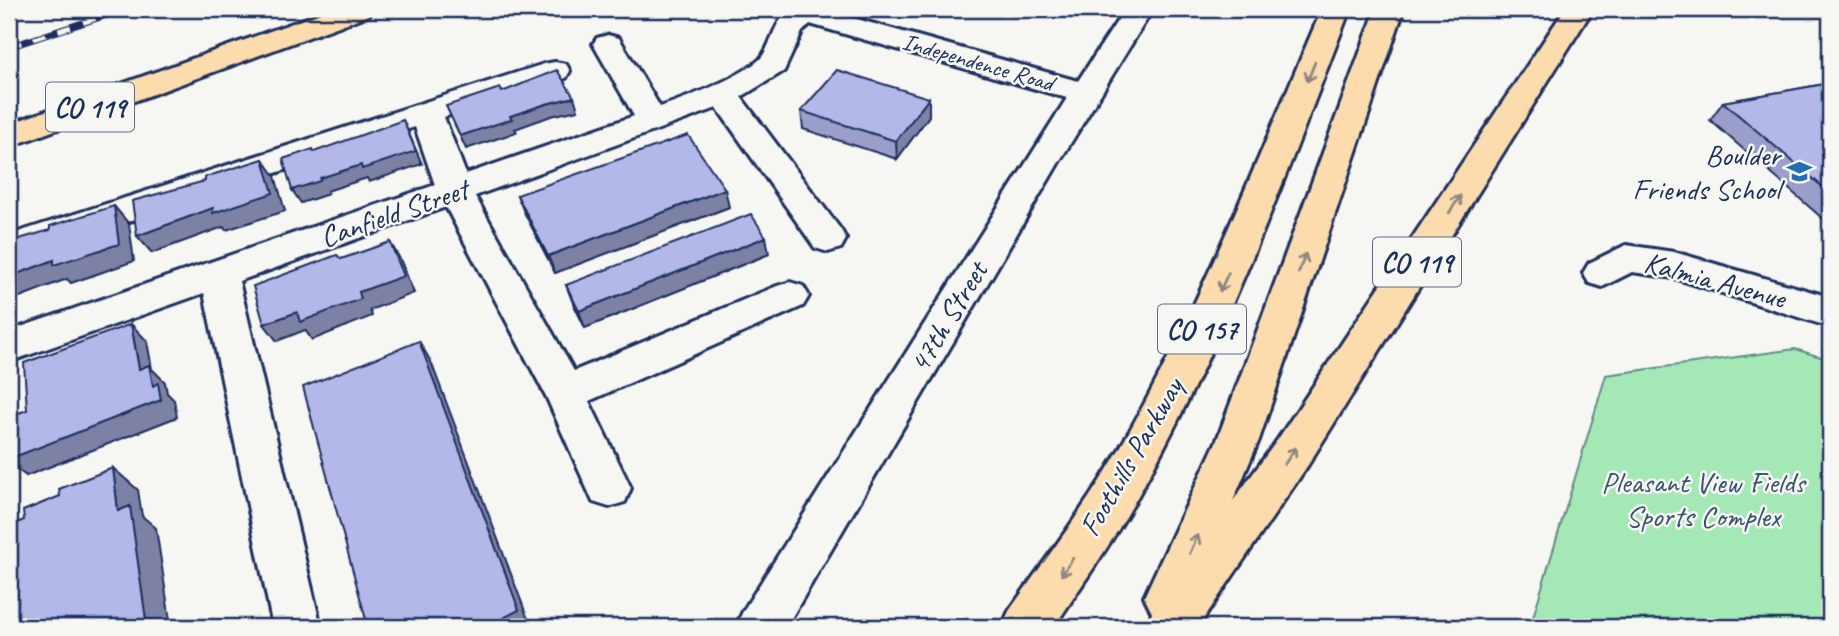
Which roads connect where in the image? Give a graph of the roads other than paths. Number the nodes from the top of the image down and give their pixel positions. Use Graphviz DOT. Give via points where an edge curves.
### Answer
graph roads {
  1 [pos="359,9"];
  2 [pos="1139,9"];
  3 [pos="1336,9"];
  4 [pos="1390,9"];
  5 [pos="1579,9"];
  6 [pos="797,11"];
  7 [pos="874,33"];
  8 [pos="607,44"];
  9 [pos="773,64"];
  10 [pos="555,71"];
  11 [pos="1085,93"];
  12 [pos="723,94"];
  13 [pos="426,112"];
  14 [pos="653,121"];
  15 [pos="9,136"];
  16 [pos="455,192"];
  17 [pos="828,239"];
  18 [pos="9,248"];
  19 [pos="1602,273"];
  20 [pos="219,274"];
  21 [pos="790,296"];
  22 [pos="1830,312"];
  23 [pos="9,347"];
  24 [pos="565,393"];
  25 [pos="610,488"];
  26 [pos="297,627"];
  27 [pos="760,627"];
  28 [pos="1026,627"];
  29 [pos="1153,627"];
  30 [pos="1170,627"];
  1 -- 15 [label="highway, CO 119"];
  2 -- 11 [label="street, 47th Street"];
  3 -- 28 [label="highway, Foothills Parkway / CO 157, one-way" via="1239,249 1189,355 1135,462"];
  29 -- 4 [label="highway, CO 157, one-way" via="1192,550 1238,440"];
  30 -- 5 [label="highway, CO 119, one-way" via="1293,452"];
  6 -- 7 [label="street, Independence Road"];
  6 -- 9 [label="street"];
  7 -- 9 [label="street, Canfield Street" via="811,44"];
  7 -- 11 [label="street, Independence Road"];
  8 -- 14 [label="street"];
  9 -- 12 [label="street, Canfield Street"];
  10 -- 13 [label="street"];
  11 -- 27 [label="street, 47th Street"];
  12 -- 14 [label="street, Canfield Street"];
  12 -- 17 [label="street"];
  13 -- 16 [label="street"];
  13 -- 18 [label="street"];
  14 -- 16 [label="street, Canfield Street"];
  16 -- 20 [label="street, Canfield Street"];
  16 -- 24 [label="street"];
  19 -- 22 [label="street, Kalmia Avenue" via="1626,258 1674,265"];
  20 -- 23 [label="street, Canfield Street"];
  20 -- 26 [label="street"];
  21 -- 24 [label="street"];
  24 -- 25 [label="street"];
}
